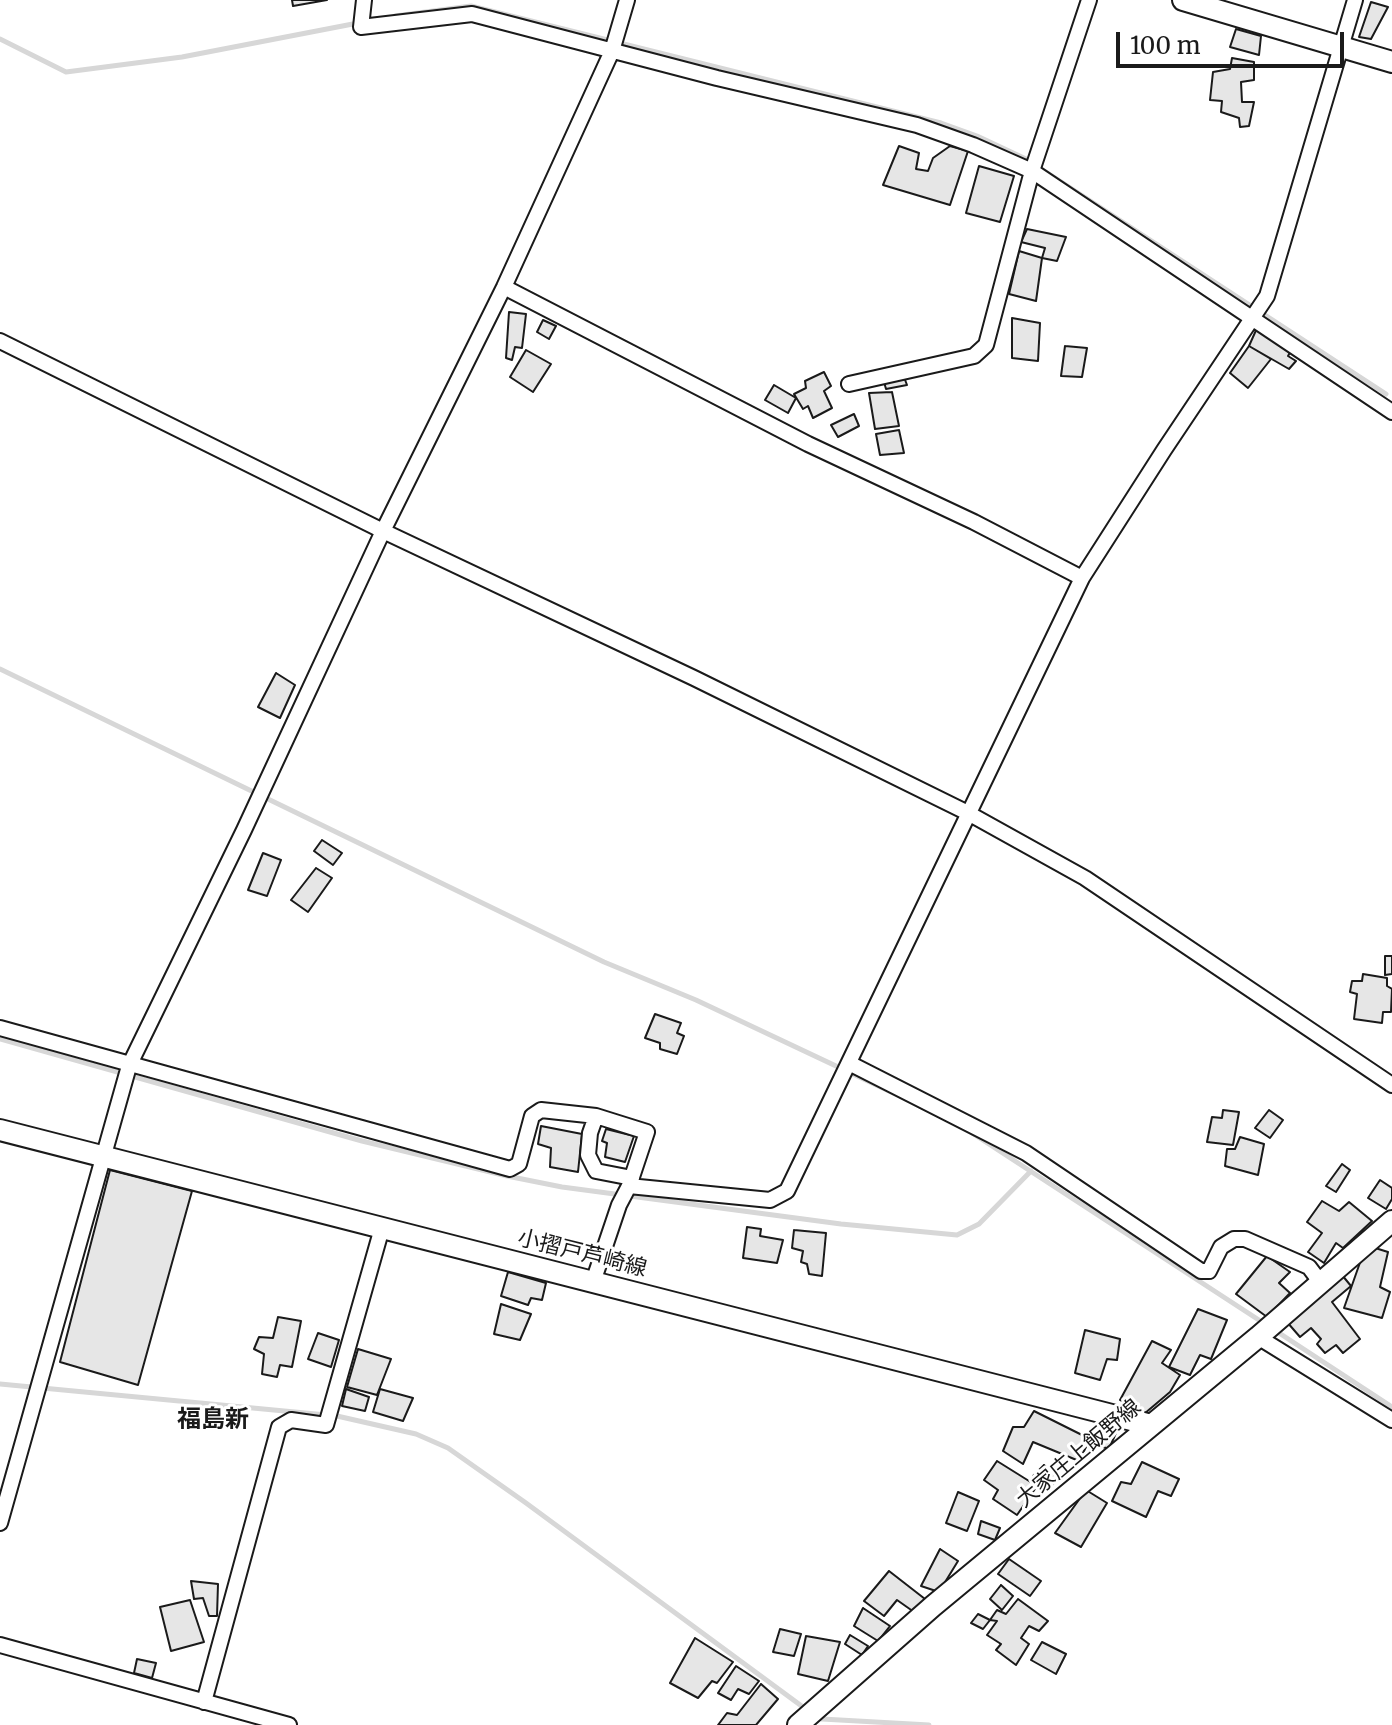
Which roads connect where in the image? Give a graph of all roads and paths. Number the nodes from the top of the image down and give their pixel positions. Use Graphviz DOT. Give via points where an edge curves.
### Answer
graph roads {
  1 [pos="364,0"];
  2 [pos="627,0"];
  3 [pos="1089,0"];
  4 [pos="1183,0"];
  5 [pos="1355,0"];
  6 [pos="1341,46"];
  7 [pos="612,51"];
  8 [pos="1392,62"];
  9 [pos="1032,171"];
  10 [pos="504,287"];
  11 [pos="1252,319"];
  12 [pos="0,341"];
  13 [pos="849,384"];
  14 [pos="1391,408"];
  15 [pos="383,531"];
  16 [pos="1082,578"];
  17 [pos="968,813"];
  18 [pos="0,1028"];
  19 [pos="849,1063"];
  20 [pos="129,1066"];
  21 [pos="1392,1085"];
  22 [pos="596,1116"];
  23 [pos="0,1130"];
  24 [pos="102,1157"];
  25 [pos="630,1182"];
  26 [pos="1392,1221"];
  27 [pos="382,1228"];
  28 [pos="593,1282"];
  29 [pos="1321,1283"];
  30 [pos="1258,1337"];
  31 [pos="1392,1420"];
  32 [pos="1151,1425"];
  33 [pos="0,1523"];
  34 [pos="0,1645"];
  35 [pos="204,1702"];
  36 [pos="289,1725"];
  37 [pos="798,1725"];
  1 -- 7 [label="street" via="361,27 472,14"];
  2 -- 7 [label="street"];
  3 -- 9 [label="street"];
  4 -- 6 [label="main road"];
  5 -- 6 [label="street"];
  6 -- 8 [label="main road"];
  6 -- 11 [label="street" via="1267,296"];
  7 -- 9 [label="street" via="917,125"];
  7 -- 10 [label="street"];
  9 -- 11 [label="street"];
  9 -- 13 [label="street" via="986,345 974,356"];
  10 -- 15 [label="street"];
  10 -- 16 [label="street"];
  11 -- 14 [label="street"];
  11 -- 16 [label="street"];
  12 -- 15 [label="street"];
  15 -- 17 [label="street"];
  15 -- 20 [label="street"];
  16 -- 17 [label="street"];
  17 -- 19 [label="street"];
  17 -- 21 [label="street" via="1085,878"];
  18 -- 20 [label="street"];
  19 -- 25 [label="street" via="787,1191 770,1200"];
  19 -- 29 [label="street" via="1026,1153 1201,1271 1209,1271 1221,1247 1245,1239 1309,1267"];
  20 -- 22 [label="street" via="510,1169 519,1164 532,1116 541,1110"];
  20 -- 24 [label="street"];
  22 -- 25 [label="street" via="588,1155 596,1171"];
  22 -- 25 [label="street" via="647,1132"];
  23 -- 24 [label="main road, 小摺戸芦崎線"];
  24 -- 27 [label="main road, 小摺戸芦崎線"];
  24 -- 33 [label="street"];
  25 -- 28 [label="street"];
  26 -- 29 [label="main road, 大家庄上飯野線"];
  27 -- 28 [label="main road, 小摺戸芦崎線"];
  27 -- 35 [label="street" via="326,1425 291,1420 279,1427"];
  28 -- 32 [label="main road, 小摺戸芦崎線"];
  29 -- 30 [label="main road, 大家庄上飯野線"];
  30 -- 31 [label="street"];
  30 -- 32 [label="main road, 大家庄上飯野線"];
  32 -- 37 [label="main road, 大家庄上飯野線"];
  34 -- 35 [label="street"];
  35 -- 36 [label="street"];
}
